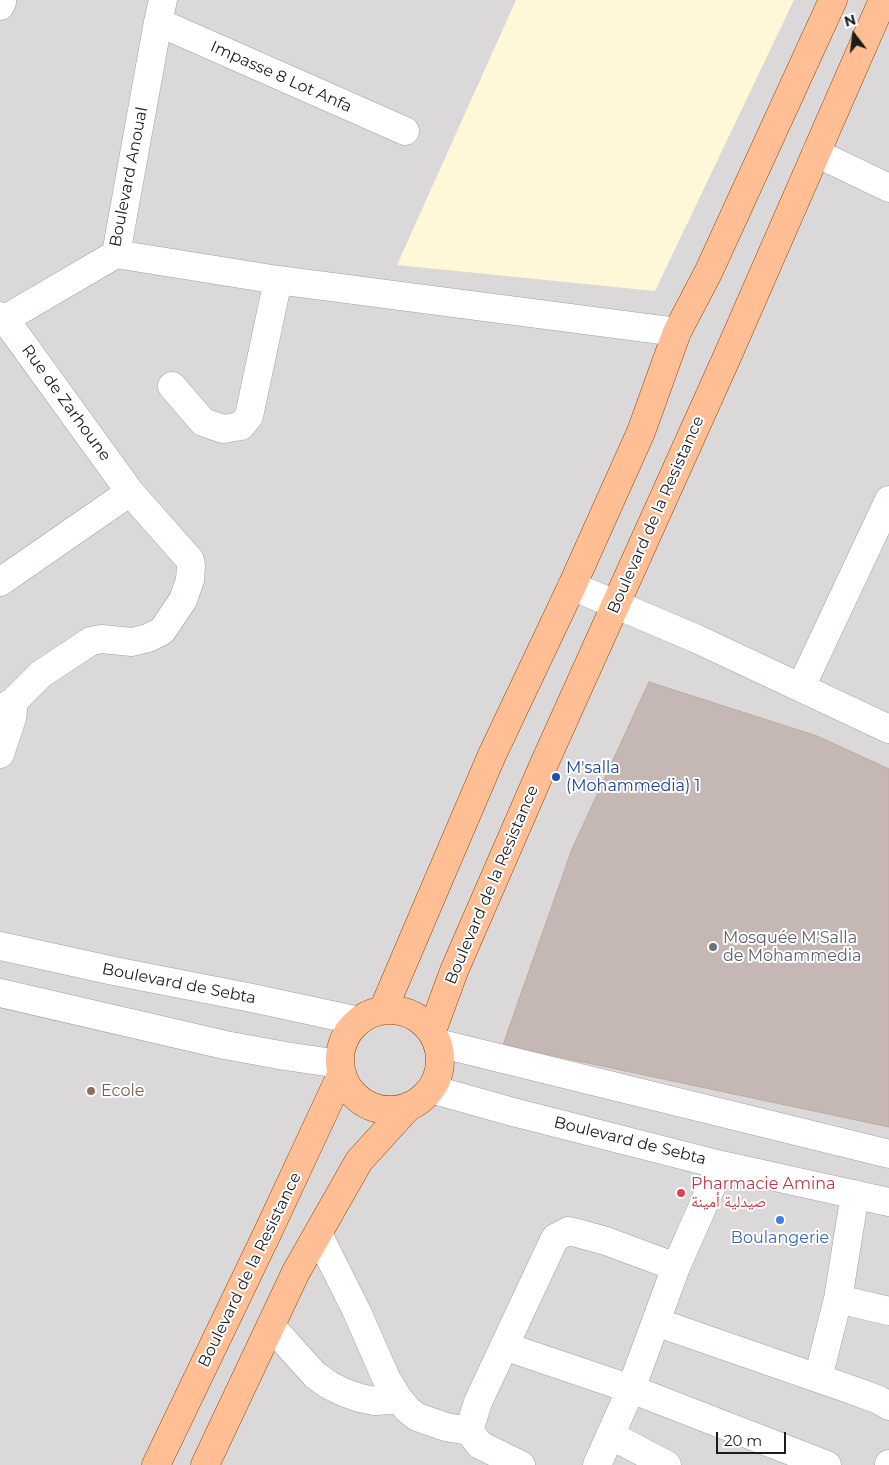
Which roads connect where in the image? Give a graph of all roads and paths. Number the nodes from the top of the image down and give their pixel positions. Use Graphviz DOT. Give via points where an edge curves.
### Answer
graph roads {
  1 [pos="833,0"];
  2 [pos="883,0"];
  3 [pos="160,11"];
  4 [pos="405,131"];
  5 [pos="816,153"];
  6 [pos="889,188"];
  7 [pos="116,254"];
  8 [pos="278,280"];
  9 [pos="1,318"];
  10 [pos="678,332"];
  11 [pos="172,386"];
  12 [pos="130,492"];
  13 [pos="887,510"];
  14 [pos="0,582"];
  15 [pos="572,586"];
  16 [pos="616,604"];
  17 [pos="801,687"];
  18 [pos="7,705"];
  19 [pos="889,729"];
  20 [pos="0,754"];
  21 [pos="0,946"];
  22 [pos="0,993"];
  23 [pos="383,1010"];
  24 [pos="358,1021"];
  25 [pos="435,1037"];
  26 [pos="341,1069"];
  27 [pos="431,1089"];
  28 [pos="409,1106"];
  29 [pos="889,1154"];
  30 [pos="722,1165"];
  31 [pos="855,1194"];
  32 [pos="889,1202"];
  33 [pos="318,1234"];
  34 [pos="676,1268"];
  35 [pos="838,1300"];
  36 [pos="889,1311"];
  37 [pos="656,1322"];
  38 [pos="271,1326"];
  39 [pos="504,1346"];
  40 [pos="818,1378"];
  41 [pos="631,1389"];
  42 [pos="398,1398"];
  43 [pos="889,1406"];
  44 [pos="469,1431"];
  45 [pos="610,1435"];
  46 [pos="156,1465"];
  47 [pos="206,1465"];
  48 [pos="521,1465"];
  49 [pos="597,1465"];
  50 [pos="667,1465"];
  51 [pos="827,1465"];
  1 -- 10 [label="main road"];
  2 -- 5 [label="main road, Boulevard de la Resistance"];
  3 -- 4 [label="street, Impasse 8 Lot Anfa"];
  3 -- 7 [label="street, Boulevard Anoual"];
  5 -- 6 [label="street"];
  5 -- 16 [label="main road, Boulevard de la Resistance"];
  7 -- 8 [label="street"];
  7 -- 9 [label="street, Boulevard Anoual"];
  8 -- 10 [label="street"];
  8 -- 11 [label="street" via="249,416 241,426 224,429 203,422"];
  9 -- 12 [label="street, Rue de Zarhoune"];
  10 -- 15 [label="main road" via="640,432"];
  12 -- 14 [label="street"];
  12 -- 18 [label="street, Rue de Zarhoune" via="190,560 190,580 183,600 157,634 132,642 91,641 41,674"];
  13 -- 17 [label="street"];
  15 -- 16 [label="street"];
  15 -- 23 [label="main road" via="492,754"];
  16 -- 17 [label="street"];
  16 -- 25 [label="main road, Boulevard de la Resistance" via="454,971"];
  17 -- 19 [label="street"];
  18 -- 20 [label="street" via="12,718"];
  21 -- 24 [label="street, Boulevard de Sebta"];
  22 -- 26 [label="street"];
  23 -- 24 [label="main road"];
  23 -- 25 [label="main road" via="410,1014 422,1021"];
  24 -- 26 [label="main road" via="342,1048"];
  25 -- 27 [label="main road" via="441,1059"];
  25 -- 29 [label="street"];
  26 -- 28 [label="main road" via="349,1088 363,1102 392,1110"];
  26 -- 46 [label="main road, Boulevard de la Resistance" via="272,1226"];
  27 -- 28 [label="main road"];
  27 -- 30 [label="street, Boulevard de Sebta"];
  28 -- 33 [label="main road" via="359,1161"];
  30 -- 31 [label="street, Boulevard de Sebta"];
  30 -- 34 [label="street"];
  31 -- 32 [label="street, Boulevard de Sebta"];
  31 -- 35 [label="street"];
  33 -- 38 [label="main road"];
  33 -- 42 [label="street"];
  34 -- 37 [label="street"];
  34 -- 39 [label="street" via="599,1239 568,1231 562,1233 555,1238"];
  35 -- 36 [label="street"];
  35 -- 40 [label="street"];
  37 -- 40 [label="street"];
  37 -- 41 [label="street"];
  38 -- 42 [label="street" via="315,1375 329,1385 360,1398"];
  38 -- 47 [label="main road"];
  39 -- 41 [label="street"];
  39 -- 44 [label="street" via="478,1402"];
  40 -- 43 [label="street"];
  41 -- 45 [label="street"];
  41 -- 51 [label="street"];
  42 -- 44 [label="street" via="417,1417"];
  44 -- 48 [label="street" via="480,1445"];
  45 -- 49 [label="street"];
  45 -- 50 [label="street"];
}
